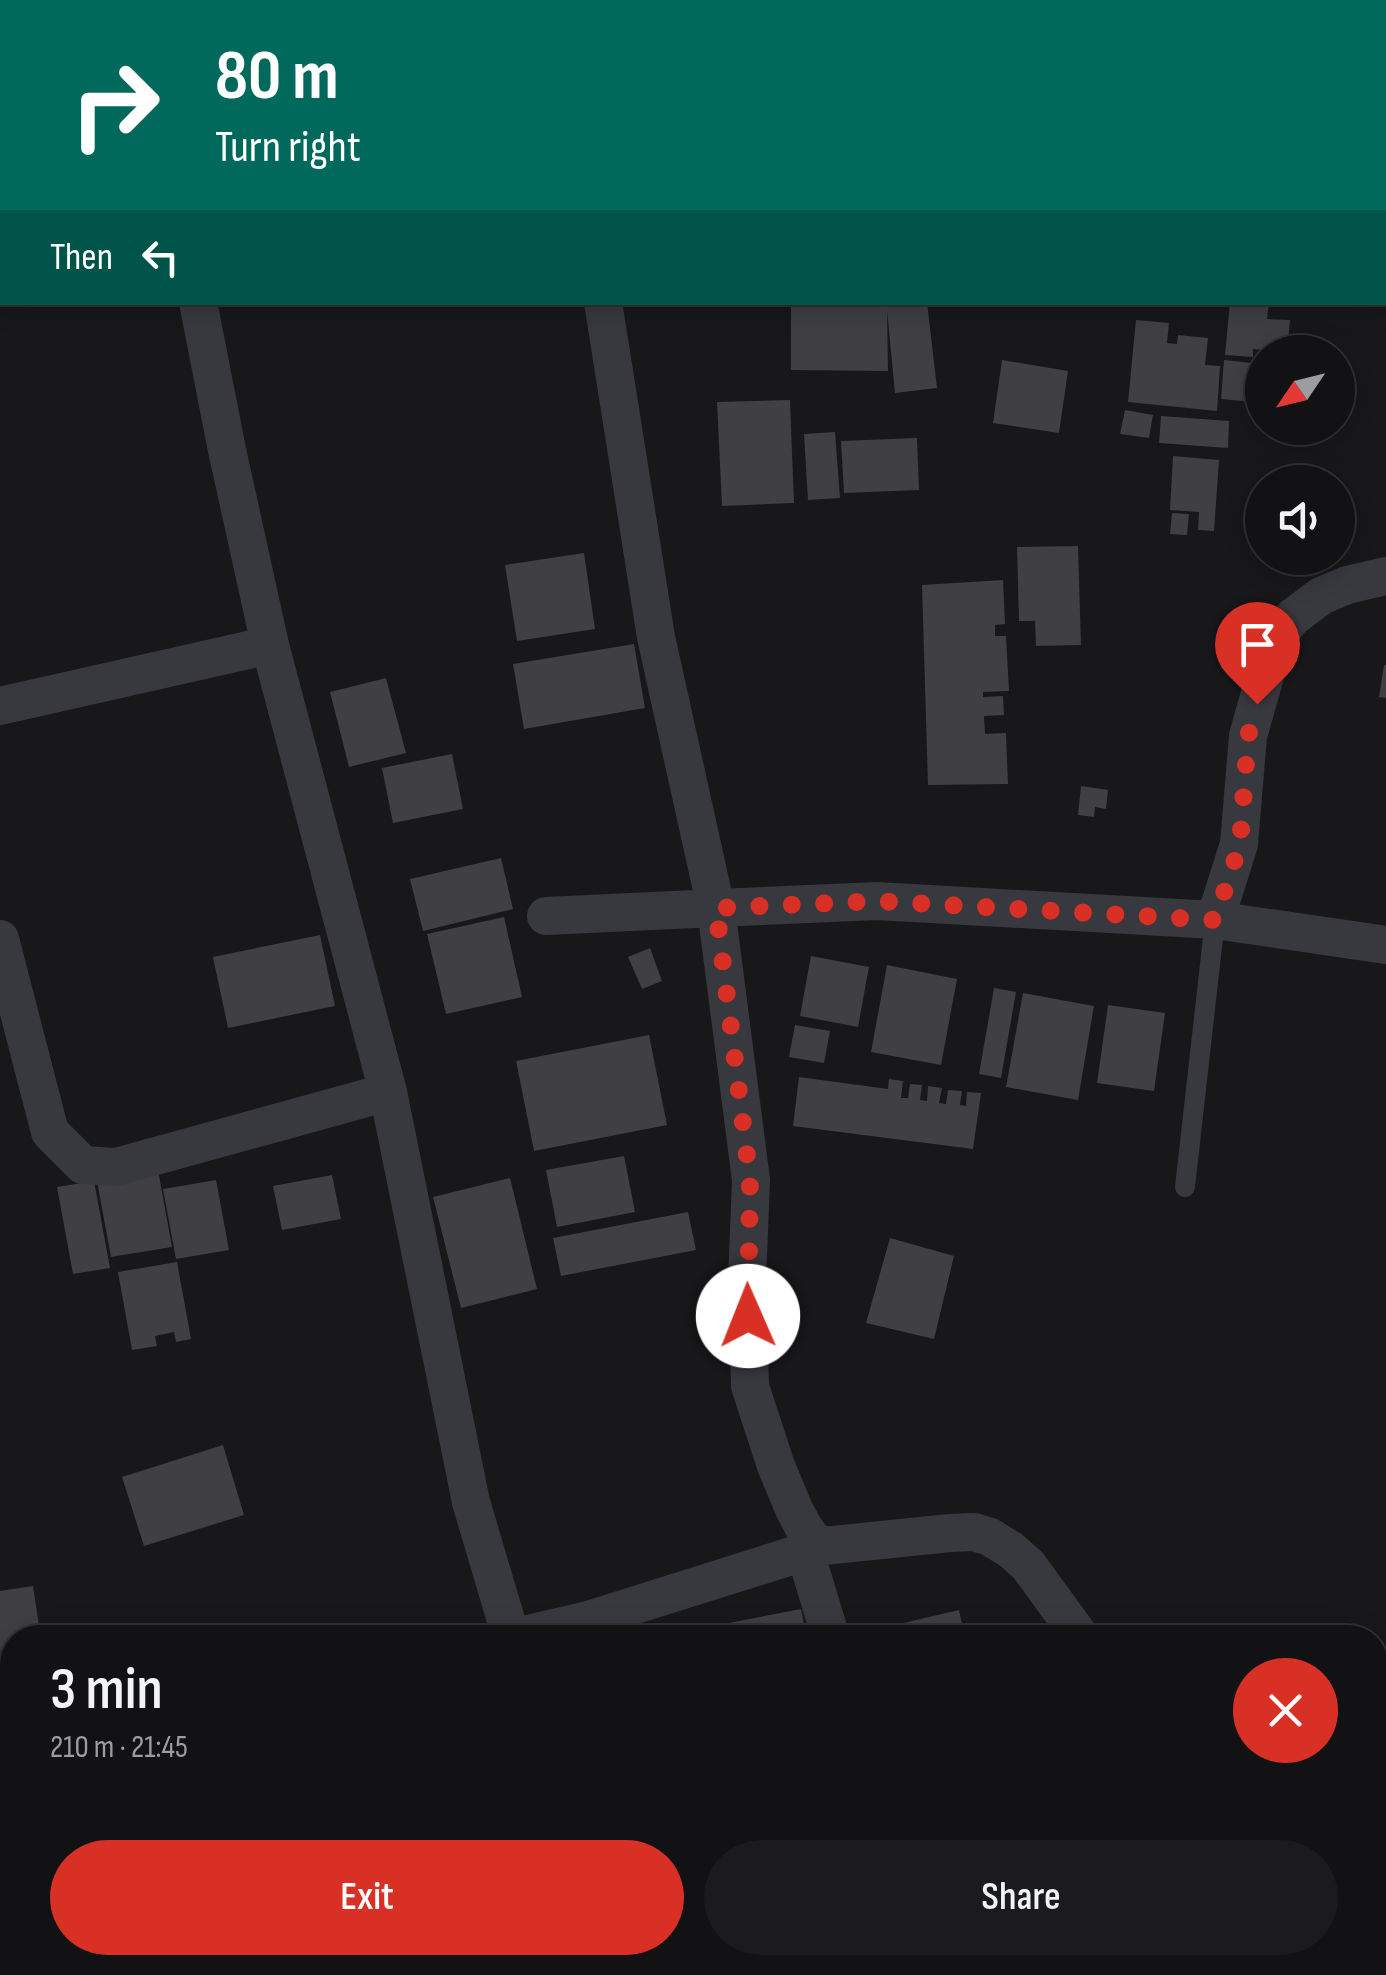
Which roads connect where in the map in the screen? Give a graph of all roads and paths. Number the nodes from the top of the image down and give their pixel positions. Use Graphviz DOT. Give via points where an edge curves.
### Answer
graph roads {
  1 [pos="199,305"];
  2 [pos="603,305"];
  3 [pos="1386,576"];
  4 [pos="270,645"];
  5 [pos="0,706"];
  6 [pos="716,908"];
  7 [pos="546,916"];
  8 [pos="1215,920"];
  9 [pos="0,940"];
  10 [pos="1386,945"];
  11 [pos="388,1092"];
  12 [pos="1185,1186"];
  13 [pos="814,1549"];
  14 [pos="508,1625"];
  15 [pos="565,1625"];
  16 [pos="829,1625"];
  17 [pos="1072,1625"];
  1 -- 4 [label="street"];
  2 -- 6 [label="street" via="656,637"];
  3 -- 8 [label="street" via="1321,596 1276,637 1248,736 1240,844"];
  4 -- 5 [label="street"];
  4 -- 11 [label="street"];
  6 -- 7 [label="street"];
  6 -- 8 [label="street" via="877,901"];
  6 -- 13 [label="street" via="750,1180 750,1386 776,1466"];
  8 -- 10 [label="street"];
  8 -- 12 [label="lane"];
  9 -- 11 [label="street" via="50,1132 83,1165 116,1167"];
  11 -- 14 [label="street" via="472,1502"];
  13 -- 15 [label="street"];
  13 -- 16 [label="street"];
  13 -- 17 [label="street" via="974,1532 1028,1565"];
}
